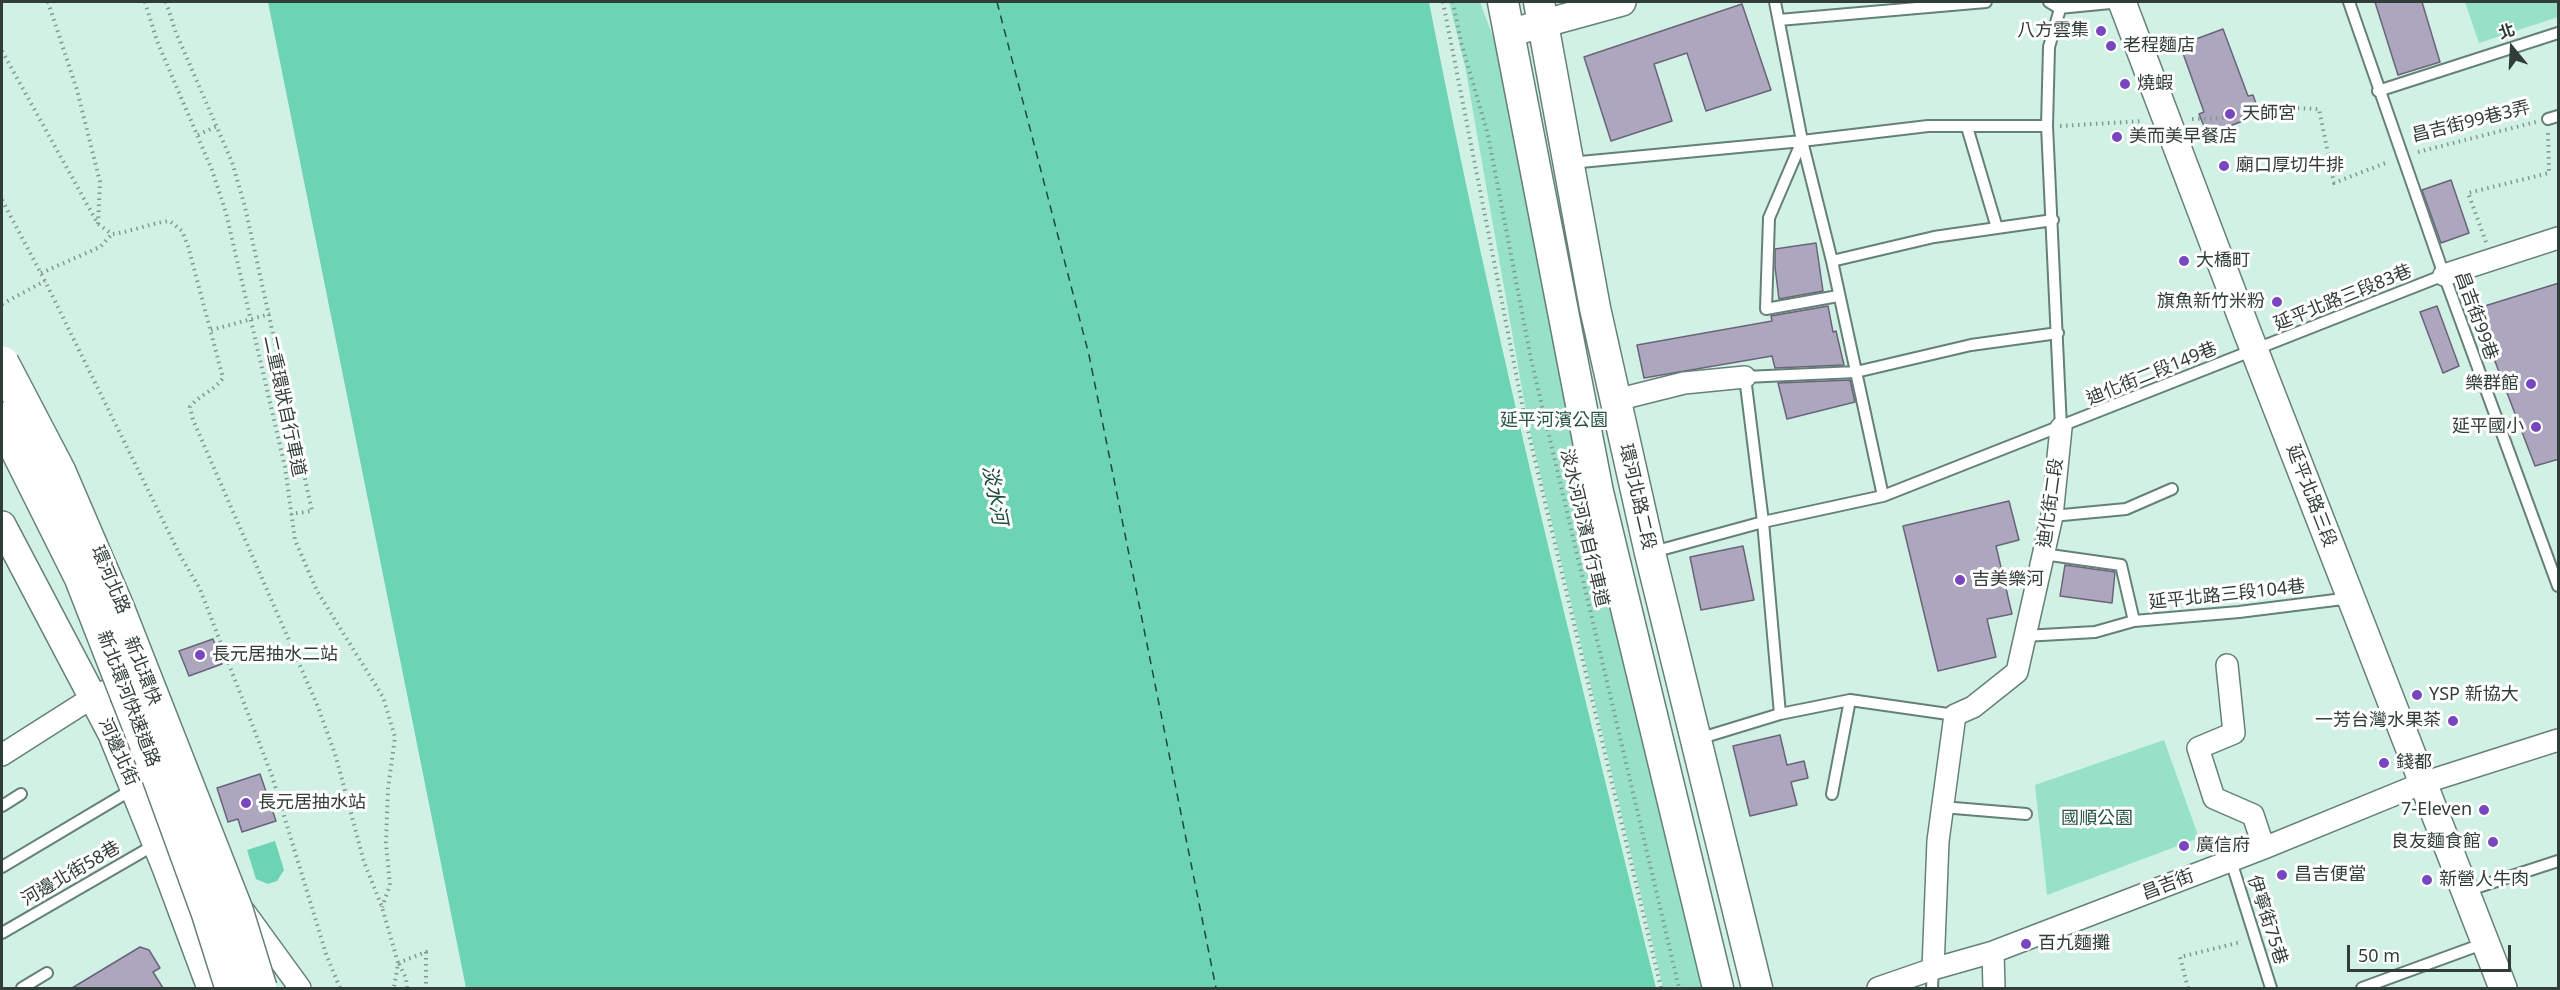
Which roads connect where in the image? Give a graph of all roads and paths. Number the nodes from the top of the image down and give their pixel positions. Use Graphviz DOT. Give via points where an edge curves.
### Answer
graph roads {
  1 [pos="48,2"];
  2 [pos="145,2"];
  3 [pos="166,2"];
  4 [pos="1443,2"];
  5 [pos="1454,2"];
  6 [pos="1503,2"];
  7 [pos="1622,2"];
  8 [pos="1775,2"];
  9 [pos="1986,2"];
  10 [pos="2049,2"];
  11 [pos="2123,2"];
  12 [pos="2349,2"];
  13 [pos="2060,5"];
  14 [pos="1542,13"];
  15 [pos="1779,20"];
  16 [pos="1509,33"];
  17 [pos="2559,33"];
  18 [pos="2,51"];
  19 [pos="2378,91"];
  20 [pos="2553,118"];
  21 [pos="2167,119"];
  22 [pos="217,126"];
  23 [pos="2047,126"];
  24 [pos="1967,127"];
  25 [pos="198,135"];
  26 [pos="1802,141"];
  27 [pos="2402,156"];
  28 [pos="1569,163"];
  29 [pos="2,200"];
  30 [pos="2053,220"];
  31 [pos="98,224"];
  32 [pos="1996,228"];
  33 [pos="112,234"];
  34 [pos="2559,238"];
  35 [pos="2492,260"];
  36 [pos="1832,261"];
  37 [pos="41,273"];
  38 [pos="2444,275"];
  39 [pos="45,281"];
  40 [pos="1838,296"];
  41 [pos="2,304"];
  42 [pos="270,314"];
  43 [pos="252,319"];
  44 [pos="211,330"];
  45 [pos="2058,333"];
  46 [pos="2254,350"];
  47 [pos="2,357"];
  48 [pos="2,363"];
  49 [pos="1856,372"];
  50 [pos="1746,376"];
  51 [pos="1616,400"];
  52 [pos="2,419"];
  53 [pos="2061,428"];
  54 [pos="2172,489"];
  55 [pos="1883,496"];
  56 [pos="291,514"];
  57 [pos="2052,516"];
  58 [pos="1763,522"];
  59 [pos="2,525"];
  60 [pos="1650,553"];
  61 [pos="2043,554"];
  62 [pos="2559,586"];
  63 [pos="2351,598"];
  64 [pos="2134,621"];
  65 [pos="2024,636"];
  66 [pos="2226,665"];
  67 [pos="148,671"];
  68 [pos="93,697"];
  69 [pos="1850,700"];
  70 [pos="1780,714"];
  71 [pos="1955,715"];
  72 [pos="1697,740"];
  73 [pos="2559,740"];
  74 [pos="2,755"];
  75 [pos="2423,783"];
  76 [pos="135,788"];
  77 [pos="21,794"];
  78 [pos="1832,794"];
  79 [pos="2,806"];
  80 [pos="1942,807"];
  81 [pos="2026,814"];
  82 [pos="156,844"];
  83 [pos="2264,848"];
  84 [pos="2231,861"];
  85 [pos="2559,861"];
  86 [pos="2,867"];
  87 [pos="2465,891"];
  88 [pos="382,907"];
  89 [pos="243,910"];
  90 [pos="2,933"];
  91 [pos="2255,938"];
  92 [pos="2485,943"];
  93 [pos="1993,952"];
  94 [pos="398,963"];
  95 [pos="47,973"];
  96 [pos="1933,979"];
  97 [pos="22,988"];
  98 [pos="212,988"];
  99 [pos="232,988"];
  100 [pos="260,988"];
  101 [pos="270,988"];
  102 [pos="300,988"];
  103 [pos="340,988"];
  104 [pos="394,988"];
  105 [pos="407,988"];
  106 [pos="426,988"];
  107 [pos="1660,988"];
  108 [pos="1679,988"];
  109 [pos="1718,988"];
  110 [pos="1757,988"];
  111 [pos="1878,988"];
  112 [pos="1994,988"];
  113 [pos="2188,988"];
  114 [pos="2271,988"];
  115 [pos="2362,988"];
  116 [pos="2503,988"];
  1 -- 31 [label="path" via="78,90 100,182"];
  2 -- 25 [label="path" via="157,41"];
  3 -- 22 [label="path"];
  4 -- 107 [label="path" via="1524,414"];
  5 -- 108 [label="path, 淡水河河濱自行車道" via="1461,42 1488,135 1531,359"];
  6 -- 16 [label="main road, 環河北路二段"];
  7 -- 14 [label="street"];
  8 -- 15 [label="lane"];
  9 -- 15 [label="lane"];
  10 -- 13 [label="lane"];
  11 -- 13 [label="lane"];
  11 -- 21 [label="street, 延平北路三段"];
  12 -- 19 [label="lane, 昌吉街99巷"];
  13 -- 23 [label="lane, 迪化街二段" via="2049,47"];
  14 -- 16 [label="street"];
  14 -- 28 [label="main road, 環河北路二段"];
  15 -- 26 [label="lane"];
  16 -- 109 [label="main road, 環河北路二段" via="1598,492"];
  17 -- 19 [label="lane"];
  18 -- 31 [label="path"];
  19 -- 27 [label="lane, 昌吉街99巷"];
  20 -- 27 [label="path, 昌吉街99巷3弄"];
  20 -- 35 [label="path" via="2549,173 2468,193"];
  21 -- 23 [label="path"];
  21 -- 27 [label="path, 昌吉街99巷3弄" via="2256,117 2258,107 2319,109 2334,183"];
  21 -- 46 [label="street, 延平北路三段"];
  22 -- 25 [label="path"];
  22 -- 42 [label="path" via="245,207"];
  23 -- 24 [label="lane"];
  23 -- 30 [label="lane, 迪化街二段"];
  24 -- 26 [label="lane" via="1928,126"];
  24 -- 32 [label="lane"];
  25 -- 43 [label="path" via="226,213"];
  26 -- 28 [label="lane"];
  26 -- 36 [label="lane"];
  26 -- 40 [label="lane" via="1769,218 1766,309"];
  27 -- 38 [label="lane, 昌吉街99巷"];
  28 -- 51 [label="main road, 環河北路二段"];
  29 -- 37 [label="path"];
  30 -- 32 [label="lane"];
  30 -- 45 [label="lane, 迪化街二段"];
  31 -- 33 [label="path"];
  32 -- 36 [label="lane" via="1934,237"];
  33 -- 37 [label="path" via="100,247"];
  33 -- 44 [label="path" via="170,221 182,231"];
  34 -- 35 [label="street"];
  35 -- 38 [label="street"];
  36 -- 40 [label="lane"];
  37 -- 39 [label="path"];
  38 -- 46 [label="lane, 延平北路三段83巷"];
  38 -- 62 [label="lane, 昌吉街99巷"];
  39 -- 41 [label="path"];
  39 -- 103 [label="path" via="200,589 272,776"];
  40 -- 49 [label="lane"];
  42 -- 43 [label="path"];
  42 -- 56 [label="path" via="312,511"];
  43 -- 44 [label="path, 二重環狀自行車道"];
  43 -- 56 [label="path, 二重環狀自行車道" via="285,467"];
  44 -- 88 [label="path" via="223,378 190,407 318,707 336,757 364,862"];
  45 -- 49 [label="lane" via="1971,345"];
  45 -- 53 [label="lane, 迪化街二段"];
  46 -- 53 [label="lane, 迪化街二段149巷"];
  46 -- 63 [label="street, 延平北路三段"];
  47 -- 67 [label="street, 環河北路" via="90,531"];
  48 -- 100 [label="highway, 新北環快, bridge" via="58,472 117,607 236,910"];
  49 -- 50 [label="lane"];
  49 -- 55 [label="lane"];
  50 -- 51 [label="street" via="1684,383"];
  50 -- 58 [label="lane"];
  51 -- 60 [label="main road, 環河北路二段"];
  52 -- 99 [label="highway, 新北環河快速道路, bridge" via="81,578 156,769"];
  53 -- 55 [label="lane, 迪化街二段149巷"];
  53 -- 57 [label="street, 迪化街二段"];
  54 -- 57 [label="lane" via="2126,509"];
  55 -- 58 [label="lane, 迪化街二段149巷"];
  56 -- 88 [label="path, 二重環狀自行車道" via="295,540 317,591 383,697 395,736 386,843 390,885"];
  57 -- 61 [label="street, 迪化街二段"];
  58 -- 60 [label="lane, 迪化街二段149巷"];
  58 -- 70 [label="lane"];
  59 -- 68 [label="street, 河邊北街"];
  60 -- 72 [label="main road, 環河北路二段"];
  61 -- 64 [label="lane, 延平北路三段104巷" via="2121,565"];
  61 -- 65 [label="street, 迪化街二段"];
  63 -- 64 [label="lane, 延平北路三段104巷"];
  63 -- 75 [label="street, 延平北路三段"];
  64 -- 65 [label="lane" via="2095,632"];
  65 -- 71 [label="street, 迪化街二段" via="2017,672 1973,707"];
  66 -- 83 [label="street" via="2234,733 2198,748 2214,798 2253,815"];
  67 -- 68 [label="street"];
  67 -- 89 [label="street, 環河北路"];
  68 -- 74 [label="street"];
  68 -- 76 [label="street, 河邊北街"];
  69 -- 70 [label="lane"];
  69 -- 71 [label="lane"];
  69 -- 78 [label="lane"];
  70 -- 72 [label="lane"];
  71 -- 80 [label="street"];
  72 -- 110 [label="main road, 環河北路二段"];
  73 -- 75 [label="street, 昌吉街"];
  75 -- 83 [label="street, 昌吉街"];
  75 -- 87 [label="street, 延平北路三段"];
  76 -- 82 [label="street, 河邊北街"];
  76 -- 86 [label="lane"];
  77 -- 79 [label="lane"];
  80 -- 81 [label="lane"];
  80 -- 96 [label="street"];
  82 -- 90 [label="lane, 河邊北街58巷"];
  82 -- 98 [label="street, 河邊北街"];
  83 -- 84 [label="street, 昌吉街"];
  84 -- 91 [label="lane, 伊寧街75巷"];
  84 -- 93 [label="street, 昌吉街"];
  85 -- 87 [label="lane"];
  87 -- 92 [label="street, 延平北路三段"];
  88 -- 94 [label="path"];
  89 -- 101 [label="street, 環河北路"];
  89 -- 102 [label="street, 環河北路"];
  91 -- 113 [label="path" via="2180,957"];
  91 -- 114 [label="lane, 伊寧街75巷"];
  92 -- 115 [label="lane"];
  92 -- 116 [label="street, 延平北路三段"];
  93 -- 96 [label="street, 昌吉街"];
  93 -- 112 [label="street"];
  94 -- 104 [label="path"];
  94 -- 105 [label="path"];
  94 -- 106 [label="path" via="426,952"];
  95 -- 97 [label="lane"];
  96 -- 111 [label="street, 昌吉街"];
}
